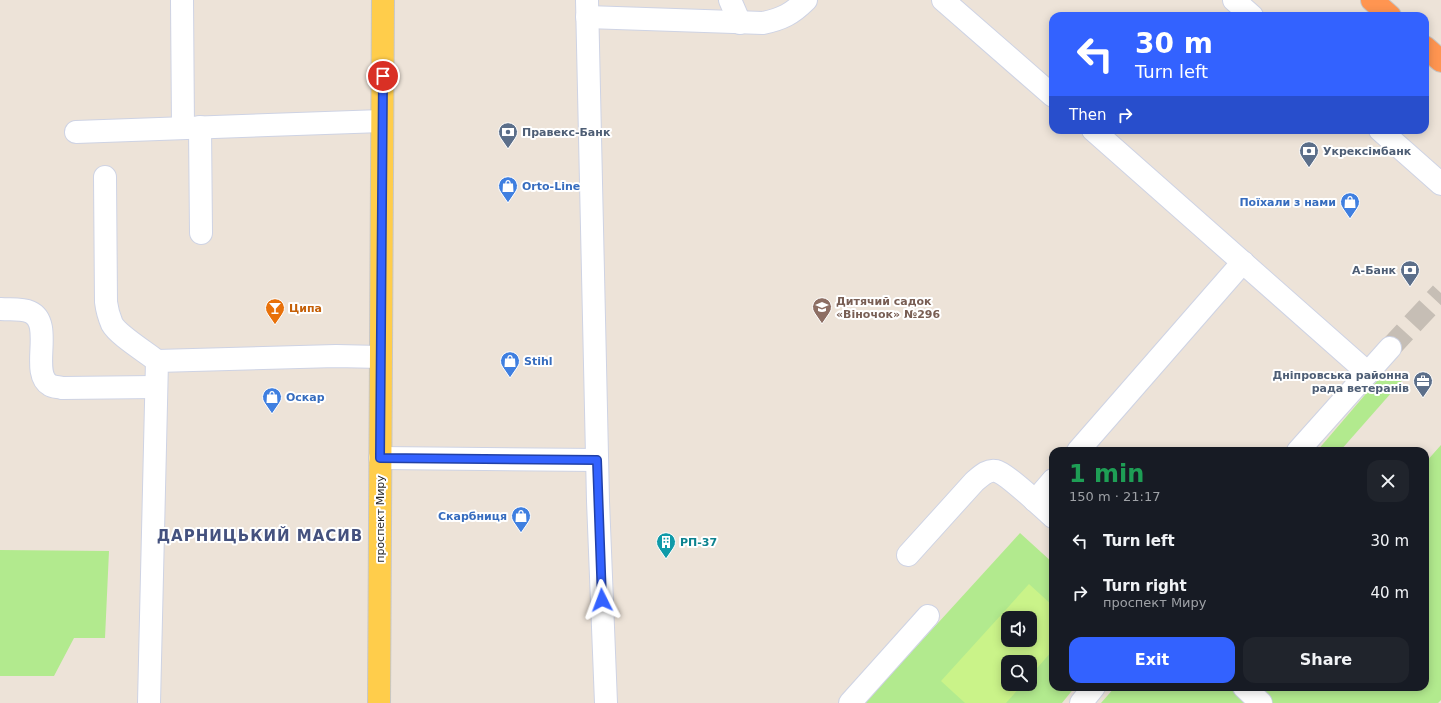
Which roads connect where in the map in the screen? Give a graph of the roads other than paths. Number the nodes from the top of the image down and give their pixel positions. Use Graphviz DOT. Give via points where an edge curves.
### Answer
graph roads {
  1 [pos="182,0"];
  2 [pos="383,0"];
  3 [pos="730,0"];
  4 [pos="806,0"];
  5 [pos="943,0"];
  6 [pos="1234,0"];
  7 [pos="1372,0"];
  8 [pos="587,8"];
  9 [pos="1248,12"];
  10 [pos="1386,12"];
  11 [pos="740,22"];
  12 [pos="1429,50"];
  13 [pos="1441,61"];
  14 [pos="1049,93"];
  15 [pos="382,121"];
  16 [pos="191,128"];
  17 [pos="76,132"];
  18 [pos="1098,134"];
  19 [pos="1385,134"];
  20 [pos="106,177"];
  21 [pos="1441,184"];
  22 [pos="201,233"];
  23 [pos="1243,262"];
  24 [pos="0,309"];
  25 [pos="1390,348"];
  26 [pos="381,357"];
  27 [pos="157,361"];
  28 [pos="1368,373"];
  29 [pos="156,387"];
  30 [pos="1081,447"];
  31 [pos="1302,447"];
  32 [pos="380,458"];
  33 [pos="597,460"];
  34 [pos="1049,484"];
  35 [pos="1034,501"];
  36 [pos="1049,514"];
  37 [pos="908,555"];
  38 [pos="928,616"];
  39 [pos="1091,691"];
  40 [pos="1248,691"];
  41 [pos="150,703"];
  42 [pos="379,703"];
  43 [pos="606,703"];
  44 [pos="850,703"];
  45 [pos="1081,703"];
  46 [pos="1261,703"];
  1 -- 16 [label="street"];
  2 -- 15 [label="main road, проспект Миру"];
  3 -- 11 [label="street"];
  4 -- 11 [label="street" via="788,16 776,21"];
  5 -- 14 [label="street"];
  6 -- 9 [label="street"];
  7 -- 10 [label="highway"];
  8 -- 11 [label="street"];
  8 -- 33 [label="street"];
  12 -- 13 [label="highway"];
  15 -- 16 [label="street"];
  15 -- 26 [label="main road, проспект Миру"];
  16 -- 17 [label="street"];
  16 -- 22 [label="street"];
  18 -- 23 [label="street"];
  19 -- 21 [label="street"];
  20 -- 27 [label="street" via="106,302 109,315 120,333"];
  23 -- 28 [label="street"];
  23 -- 30 [label="street"];
  24 -- 29 [label="street" via="22,310 32,313 39,320 42,331 42,371 44,381 50,386"];
  25 -- 28 [label="street"];
  26 -- 27 [label="street"];
  26 -- 32 [label="main road, проспект Миру"];
  27 -- 29 [label="street"];
  28 -- 31 [label="street"];
  29 -- 41 [label="street"];
  32 -- 33 [label="street"];
  32 -- 42 [label="main road, проспект Миру"];
  33 -- 43 [label="street"];
  34 -- 35 [label="street"];
  35 -- 36 [label="street"];
  35 -- 37 [label="street" via="1005,476 996,471 985,473"];
  38 -- 44 [label="street"];
  39 -- 45 [label="street"];
  40 -- 46 [label="street"];
}
